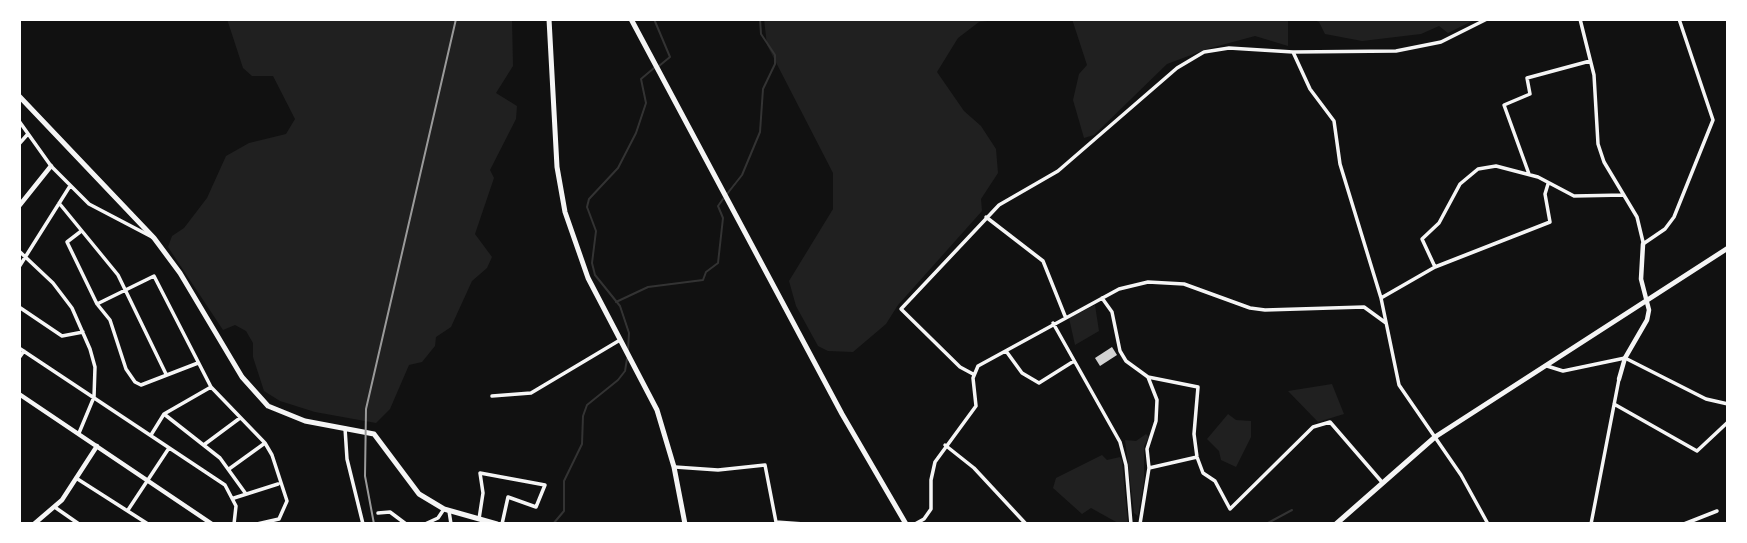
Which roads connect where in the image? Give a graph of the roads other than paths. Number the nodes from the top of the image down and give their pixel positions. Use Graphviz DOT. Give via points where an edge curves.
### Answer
graph roads {
  1 [pos="549,19"];
  2 [pos="631,19"];
  3 [pos="1487,19"];
  4 [pos="1580,19"];
  5 [pos="1679,19"];
  6 [pos="1293,52"];
  7 [pos="1590,61"];
  8 [pos="19,96"];
  9 [pos="19,121"];
  10 [pos="27,134"];
  11 [pos="19,144"];
  12 [pos="51,166"];
  13 [pos="1530,175"];
  14 [pos="1548,184"];
  15 [pos="70,186"];
  16 [pos="1623,195"];
  17 [pos="59,203"];
  18 [pos="19,206"];
  19 [pos="985,217"];
  20 [pos="80,232"];
  21 [pos="153,238"];
  22 [pos="1643,244"];
  23 [pos="1728,248"];
  24 [pos="19,251"];
  25 [pos="26,257"];
  26 [pos="19,267"];
  27 [pos="1435,267"];
  28 [pos="126,289"];
  29 [pos="1102,298"];
  30 [pos="1381,298"];
  31 [pos="1648,300"];
  32 [pos="97,304"];
  33 [pos="19,307"];
  34 [pos="1065,316"];
  35 [pos="1052,323"];
  36 [pos="1386,323"];
  37 [pos="83,332"];
  38 [pos="623,341"];
  39 [pos="21,349"];
  40 [pos="1005,351"];
  41 [pos="19,358"];
  42 [pos="1625,358"];
  43 [pos="1074,361"];
  44 [pos="198,363"];
  45 [pos="1545,365"];
  46 [pos="166,374"];
  47 [pos="973,374"];
  48 [pos="1147,377"];
  49 [pos="1619,379"];
  50 [pos="211,387"];
  51 [pos="19,394"];
  52 [pos="492,396"];
  53 [pos="94,397"];
  54 [pos="1614,404"];
  55 [pos="1728,404"];
  56 [pos="164,414"];
  57 [pos="240,418"];
  58 [pos="1728,422"];
  59 [pos="345,428"];
  60 [pos="79,433"];
  61 [pos="151,435"];
  62 [pos="1435,437"];
  63 [pos="265,443"];
  64 [pos="204,445"];
  65 [pos="945,445"];
  66 [pos="97,446"];
  67 [pos="169,448"];
  68 [pos="1197,457"];
  69 [pos="674,467"];
  70 [pos="1149,468"];
  71 [pos="229,469"];
  72 [pos="76,478"];
  73 [pos="148,479"];
  74 [pos="1381,481"];
  75 [pos="279,483"];
  76 [pos="246,494"];
  77 [pos="234,498"];
  78 [pos="56,508"];
  79 [pos="128,510"];
  80 [pos="446,510"];
  81 [pos="1717,511"];
  82 [pos="378,513"];
  83 [pos="1696,518"];
  84 [pos="479,519"];
  85 [pos="776,523"];
  86 [pos="34,524"];
  87 [pos="79,524"];
  88 [pos="148,524"];
  89 [pos="212,524"];
  90 [pos="234,524"];
  91 [pos="257,524"];
  92 [pos="363,524"];
  93 [pos="406,524"];
  94 [pos="425,524"];
  95 [pos="451,524"];
  96 [pos="499,524"];
  97 [pos="685,524"];
  98 [pos="804,524"];
  99 [pos="906,524"];
  100 [pos="915,524"];
  101 [pos="1026,524"];
  102 [pos="1131,524"];
  103 [pos="1140,524"];
  104 [pos="1336,524"];
  105 [pos="1488,524"];
  106 [pos="1591,524"];
  107 [pos="1684,524"];
  108 [pos="1699,524"];
  1 -- 38 [label="main road" via="556,167 565,212 588,278"];
  2 -- 99 [label="main road"];
  3 -- 6 [label="street" via="1441,42 1396,51"];
  4 -- 7 [label="street"];
  5 -- 22 [label="street" via="1713,120 1674,217"];
  6 -- 19 [label="street" via="1229,48 1204,52 1177,68 1058,171"];
  6 -- 30 [label="street" via="1310,89 1334,121 1340,164"];
  7 -- 13 [label="street" via="1527,78 1530,94 1504,105"];
  7 -- 16 [label="street" via="1598,144"];
  8 -- 21 [label="main road"];
  9 -- 10 [label="street"];
  10 -- 11 [label="street"];
  10 -- 12 [label="street"];
  12 -- 15 [label="street"];
  12 -- 18 [label="street"];
  13 -- 14 [label="street"];
  13 -- 27 [label="street" via="1490,166 1467,177 1439,223 1422,239"];
  14 -- 16 [label="street" via="1574,196"];
  14 -- 27 [label="street" via="1545,194 1550,222"];
  15 -- 17 [label="street"];
  15 -- 21 [label="street" via="89,204"];
  16 -- 22 [label="street" via="1642,228"];
  17 -- 20 [label="street"];
  17 -- 25 [label="street"];
  19 -- 34 [label="street" via="1043,261"];
  19 -- 47 [label="street" via="901,309 960,367"];
  20 -- 28 [label="street"];
  20 -- 32 [label="street" via="67,242"];
  21 -- 59 [label="main road" via="180,273 254,393 285,414"];
  22 -- 31 [label="street" via="1641,279"];
  23 -- 31 [label="main road"];
  24 -- 25 [label="street"];
  25 -- 26 [label="street"];
  25 -- 37 [label="street" via="53,283"];
  27 -- 30 [label="street"];
  28 -- 32 [label="street"];
  28 -- 44 [label="street" via="154,276"];
  28 -- 46 [label="street"];
  29 -- 34 [label="street"];
  29 -- 36 [label="street" via="1133,285 1165,282 1203,289 1250,308 1364,307"];
  29 -- 48 [label="street" via="1112,312 1120,351"];
  30 -- 36 [label="street"];
  31 -- 42 [label="street" via="1647,320"];
  31 -- 45 [label="main road"];
  32 -- 46 [label="street" via="110,320 135,382 141,385"];
  33 -- 37 [label="street" via="62,337"];
  34 -- 35 [label="street"];
  35 -- 40 [label="street"];
  35 -- 43 [label="street"];
  36 -- 62 [label="street" via="1399,385"];
  37 -- 53 [label="street" via="95,367"];
  38 -- 52 [label="street" via="531,393"];
  38 -- 69 [label="main road" via="657,410"];
  39 -- 41 [label="street"];
  39 -- 53 [label="street"];
  40 -- 43 [label="street" via="1022,373 1040,383"];
  40 -- 47 [label="street" via="978,366"];
  42 -- 45 [label="street" via="1563,371"];
  42 -- 49 [label="street"];
  42 -- 55 [label="street" via="1706,399"];
  43 -- 102 [label="street" via="1124,451"];
  44 -- 46 [label="street"];
  44 -- 50 [label="street"];
  45 -- 62 [label="main road"];
  47 -- 65 [label="street" via="976,406"];
  48 -- 68 [label="street" via="1198,387"];
  48 -- 70 [label="street" via="1157,400 1147,449"];
  49 -- 54 [label="street"];
  50 -- 56 [label="street"];
  50 -- 57 [label="street"];
  51 -- 60 [label="street"];
  53 -- 60 [label="street"];
  53 -- 61 [label="street"];
  54 -- 58 [label="street" via="1697,451"];
  54 -- 106 [label="street"];
  56 -- 61 [label="street"];
  56 -- 64 [label="street"];
  57 -- 63 [label="street"];
  57 -- 64 [label="street"];
  59 -- 80 [label="main road" via="379,438 405,479 419,494"];
  59 -- 92 [label="street" via="347,459 365,517"];
  60 -- 66 [label="street"];
  61 -- 67 [label="street"];
  62 -- 74 [label="main road"];
  62 -- 105 [label="street"];
  63 -- 71 [label="street"];
  63 -- 75 [label="street"];
  64 -- 71 [label="street"];
  65 -- 100 [label="street" via="935,461 931,509"];
  65 -- 101 [label="street" via="974,468"];
  66 -- 72 [label="street"];
  66 -- 73 [label="street"];
  67 -- 73 [label="street"];
  67 -- 77 [label="street" via="225,485"];
  68 -- 70 [label="street"];
  68 -- 74 [label="street" via="1203,473 1215,481 1230,509 1314,427 1330,422"];
  69 -- 85 [label="street" via="718,470 765,465"];
  69 -- 97 [label="main road"];
  70 -- 103 [label="street"];
  71 -- 76 [label="street"];
  72 -- 78 [label="street"];
  72 -- 79 [label="street"];
  73 -- 79 [label="street"];
  73 -- 89 [label="street"];
  74 -- 104 [label="main road"];
  75 -- 76 [label="street"];
  75 -- 91 [label="street" via="287,501 279,519"];
  76 -- 77 [label="street"];
  77 -- 90 [label="street"];
  78 -- 86 [label="street"];
  78 -- 87 [label="street"];
  79 -- 88 [label="street"];
  80 -- 84 [label="main road"];
  80 -- 94 [label="street"];
  80 -- 95 [label="street"];
  81 -- 83 [label="street"];
  82 -- 93 [label="street" via="390,512"];
  83 -- 107 [label="street"];
  83 -- 108 [label="street"];
  84 -- 96 [label="main road"];
  84 -- 96 [label="street" via="480,473 545,485 536,507 508,497"];
  85 -- 98 [label="street"];
}
